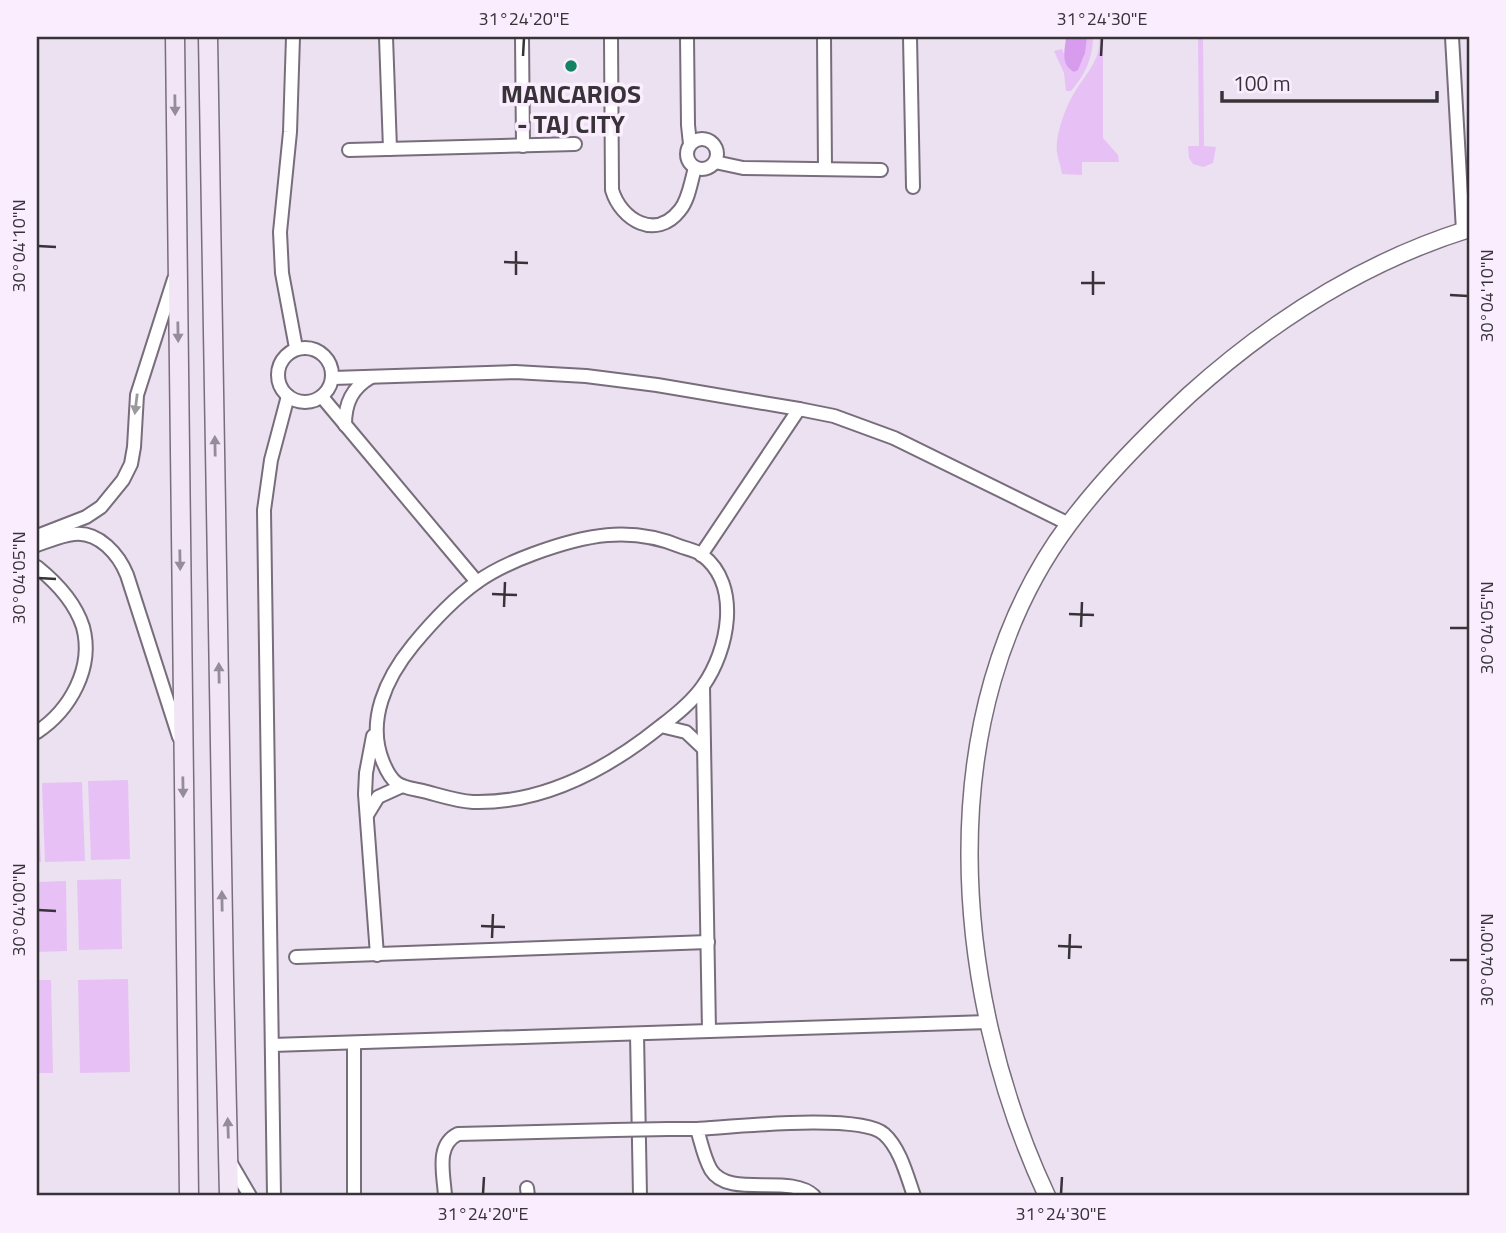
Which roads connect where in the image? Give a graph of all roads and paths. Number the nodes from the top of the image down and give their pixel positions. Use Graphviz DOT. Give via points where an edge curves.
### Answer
graph roads {
  1 [pos="175,37"];
  2 [pos="208,37"];
  3 [pos="293,37"];
  4 [pos="386,37"];
  5 [pos="522,37"];
  6 [pos="611,37"];
  7 [pos="687,37"];
  8 [pos="824,37"];
  9 [pos="910,37"];
  10 [pos="1452,37"];
  11 [pos="690,144"];
  12 [pos="575,145"];
  13 [pos="523,146"];
  14 [pos="390,149"];
  15 [pos="349,150"];
  16 [pos="715,162"];
  17 [pos="695,167"];
  18 [pos="825,169"];
  19 [pos="881,170"];
  20 [pos="913,187"];
  21 [pos="1466,230"];
  22 [pos="177,269"];
  23 [pos="296,348"];
  24 [pos="374,375"];
  25 [pos="333,378"];
  26 [pos="288,396"];
  27 [pos="321,397"];
  28 [pos="799,409"];
  29 [pos="345,425"];
  30 [pos="1069,524"];
  31 [pos="80,527"];
  32 [pos="37,536"];
  33 [pos="37,545"];
  34 [pos="701,555"];
  35 [pos="37,567"];
  36 [pos="477,582"];
  37 [pos="703,687"];
  38 [pos="661,726"];
  39 [pos="375,729"];
  40 [pos="37,732"];
  41 [pos="182,747"];
  42 [pos="704,749"];
  43 [pos="400,787"];
  44 [pos="367,816"];
  45 [pos="708,942"];
  46 [pos="377,955"];
  47 [pos="296,957"];
  48 [pos="988,1022"];
  49 [pos="709,1031"];
  50 [pos="638,1034"];
  51 [pos="355,1044"];
  52 [pos="272,1045"];
  53 [pos="696,1129"];
  54 [pos="229,1160"];
  55 [pos="189,1196"];
  56 [pos="229,1196"];
  57 [pos="250,1196"];
  58 [pos="274,1196"];
  59 [pos="354,1196"];
  60 [pos="445,1196"];
  61 [pos="640,1196"];
  62 [pos="814,1196"];
  63 [pos="914,1196"];
  64 [pos="1047,1196"];
  1 -- 22 [label="main road, one-way"];
  54 -- 2 [label="main road, one-way"];
  3 -- 23 [label="street" via="280,232 282,273"];
  4 -- 14 [label="street"];
  5 -- 13 [label="street"];
  6 -- 17 [label="street" via="612,190 620,209 648,225 669,220 684,204"];
  7 -- 11 [label="street"];
  8 -- 18 [label="street"];
  9 -- 20 [label="street"];
  10 -- 21 [label="street"];
  11 -- 16 [label="street" via="703,139 711,142 717,149"];
  11 -- 17 [label="street" via="687,157"];
  12 -- 13 [label="street"];
  13 -- 14 [label="street"];
  14 -- 15 [label="street"];
  16 -- 17 [label="street" via="708,168"];
  16 -- 18 [label="street"];
  18 -- 19 [label="street"];
  21 -- 30 [label="street" via="1367,270 1257,338 1157,425"];
  22 -- 31 [label="street, one-way" via="136,395 131,464 113,495"];
  22 -- 41 [label="main road, one-way"];
  23 -- 25 [label="street" via="318,350 327,357"];
  23 -- 26 [label="street" via="279,364 277,376"];
  24 -- 25 [label="street"];
  24 -- 28 [label="street" via="515,372 586,376"];
  24 -- 29 [label="street" via="351,395"];
  25 -- 27 [label="street"];
  26 -- 27 [label="street" via="311,402"];
  26 -- 52 [label="street" via="264,510"];
  27 -- 29 [label="street"];
  28 -- 30 [label="street" via="834,416 894,438"];
  28 -- 34 [label="street"];
  29 -- 36 [label="street"];
  30 -- 48 [label="street" via="1012,627 997,667 976,760 969,817 969,884"];
  31 -- 32 [label="street"];
  31 -- 33 [label="street"];
  31 -- 41 [label="street" via="110,549 123,566"];
  34 -- 36 [label="street" via="666,540 629,533 591,535 510,563"];
  34 -- 37 [label="street" via="725,594 727,617 722,644"];
  35 -- 40 [label="street" via="76,610 84,648 74,692"];
  36 -- 39 [label="street" via="436,617 408,652 391,677"];
  37 -- 38 [label="street"];
  37 -- 42 [label="street"];
  38 -- 42 [label="street" via="686,732"];
  38 -- 43 [label="street" via="602,768 534,793 474,802"];
  39 -- 43 [label="street" via="386,770"];
  39 -- 44 [label="street" via="366,773"];
  41 -- 55 [label="main road, one-way"];
  42 -- 45 [label="street"];
  43 -- 44 [label="street" via="378,797"];
  44 -- 46 [label="street"];
  45 -- 46 [label="street"];
  45 -- 49 [label="street"];
  46 -- 47 [label="street"];
  48 -- 49 [label="street"];
  48 -- 64 [label="street" via="1009,1100"];
  49 -- 50 [label="street"];
  50 -- 51 [label="street"];
  50 -- 61 [label="street"];
  51 -- 52 [label="street"];
  51 -- 59 [label="street"];
  52 -- 58 [label="street"];
  53 -- 60 [label="street, bridge" via="458,1134 444,1149"];
  53 -- 62 [label="street" via="718,1178 785,1185"];
  53 -- 63 [label="street" via="815,1122 870,1126 892,1142"];
  54 -- 56 [label="main road"];
  54 -- 57 [label="street"];
}
